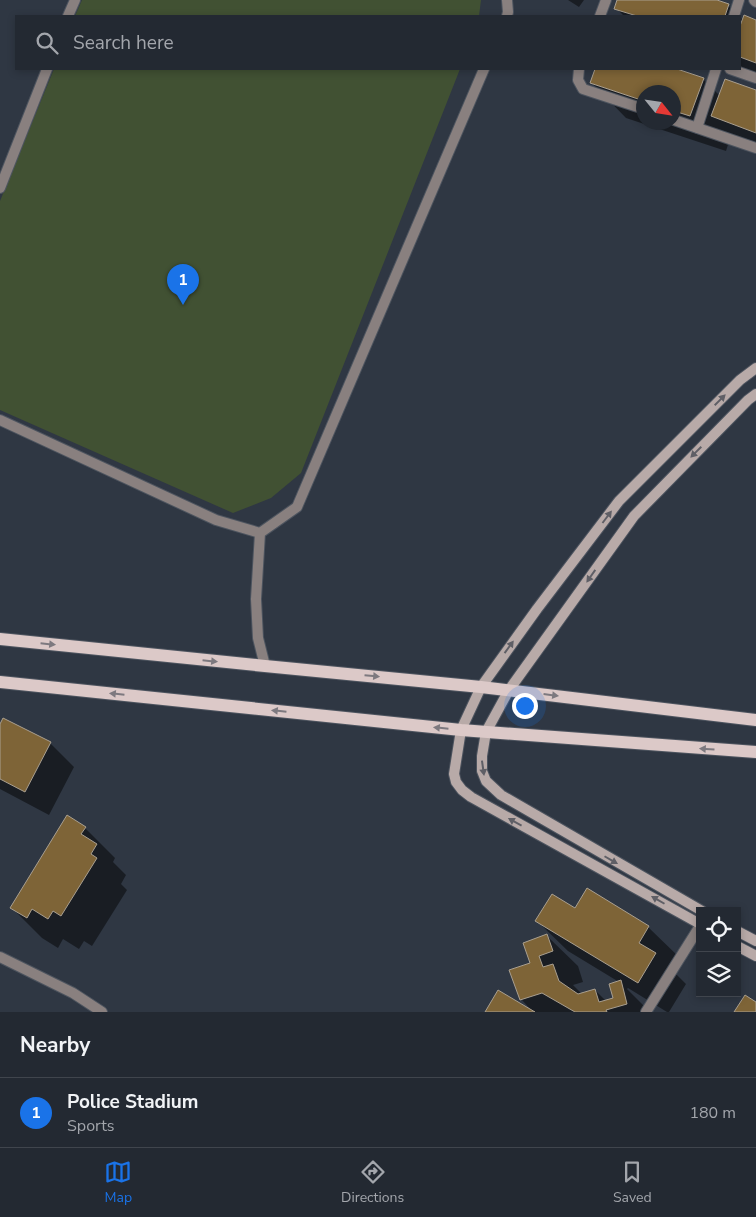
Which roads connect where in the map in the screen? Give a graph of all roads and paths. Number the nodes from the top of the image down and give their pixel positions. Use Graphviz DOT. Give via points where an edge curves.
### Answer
graph roads {
  1 [pos="74,0"];
  2 [pos="507,0"];
  3 [pos="606,0"];
  4 [pos="739,0"];
  5 [pos="68,15"];
  6 [pos="507,15"];
  7 [pos="600,15"];
  8 [pos="734,15"];
  9 [pos="47,70"];
  10 [pos="484,70"];
  11 [pos="579,70"];
  12 [pos="716,70"];
  13 [pos="733,70"];
  14 [pos="756,78"];
  15 [pos="636,106"];
  16 [pos="681,122"];
  17 [pos="697,128"];
  18 [pos="756,148"];
  19 [pos="0,188"];
  20 [pos="756,368"];
  21 [pos="756,394"];
  22 [pos="0,420"];
  23 [pos="260,533"];
  24 [pos="0,639"];
  25 [pos="265,666"];
  26 [pos="0,682"];
  27 [pos="481,687"];
  28 [pos="509,690"];
  29 [pos="756,720"];
  30 [pos="461,730"];
  31 [pos="486,732"];
  32 [pos="756,752"];
  33 [pos="696,908"];
  34 [pos="696,923"];
  35 [pos="696,931"];
  36 [pos="741,933"];
  37 [pos="756,941"];
  38 [pos="741,948"];
  39 [pos="756,956"];
  40 [pos="0,957"];
  41 [pos="102,1012"];
  42 [pos="646,1012"];
  1 -- 5 [label="street"];
  2 -- 6 [label="street"];
  3 -- 7 [label="street"];
  4 -- 8 [label="street"];
  9 -- 19 [label="street"];
  10 -- 23 [label="street" via="297,507"];
  11 -- 15 [label="street" via="578,80 583,88"];
  12 -- 17 [label="street"];
  13 -- 14 [label="street"];
  16 -- 17 [label="street"];
  17 -- 18 [label="street"];
  27 -- 20 [label="main road, one-way" via="618,501"];
  21 -- 28 [label="main road, one-way" via="634,516"];
  22 -- 23 [label="street" via="216,520"];
  23 -- 25 [label="street" via="256,599 258,638"];
  24 -- 25 [label="main road, one-way"];
  25 -- 27 [label="main road, one-way"];
  30 -- 26 [label="main road, one-way"];
  27 -- 28 [label="main road"];
  27 -- 30 [label="main road"];
  28 -- 29 [label="main road, one-way"];
  28 -- 31 [label="main road"];
  30 -- 31 [label="main road"];
  34 -- 30 [label="main road, one-way" via="462,790 454,774"];
  32 -- 31 [label="main road, one-way"];
  31 -- 33 [label="main road, one-way" via="482,771 493,789"];
  35 -- 42 [label="street"];
  36 -- 37 [label="main road"];
  38 -- 39 [label="main road"];
  40 -- 41 [label="street" via="73,993"];
}
